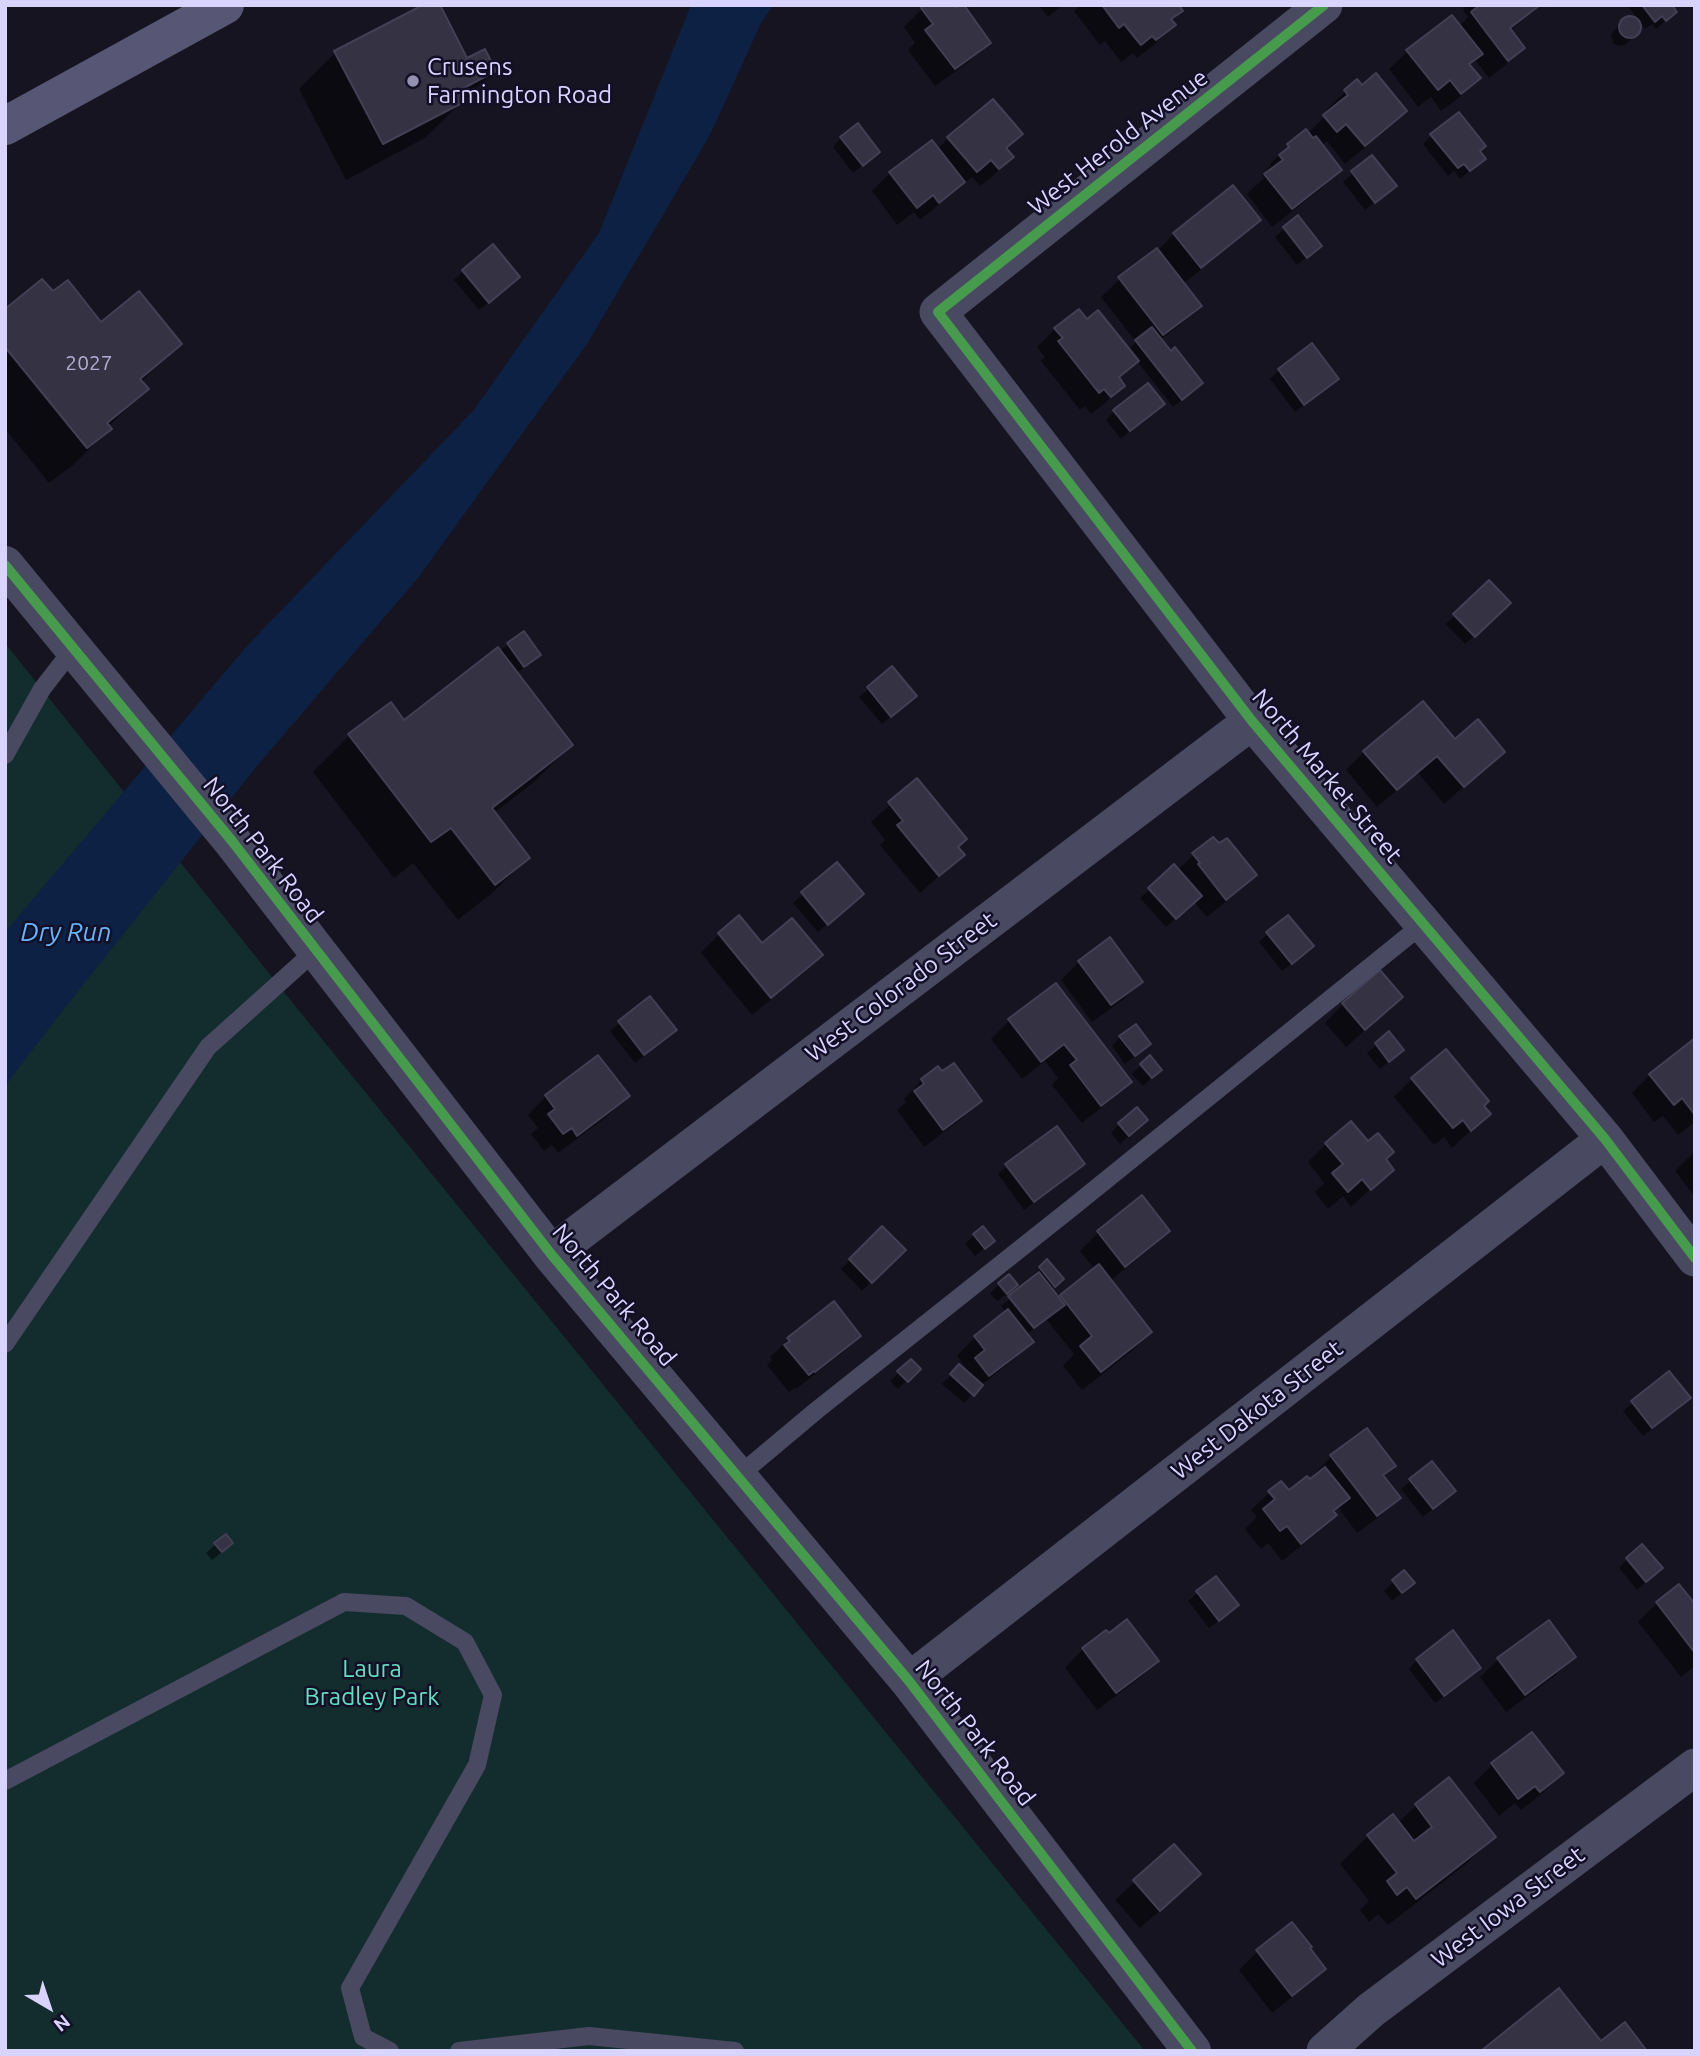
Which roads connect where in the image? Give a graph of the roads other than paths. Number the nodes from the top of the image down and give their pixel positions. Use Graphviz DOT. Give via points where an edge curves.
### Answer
graph roads {
  1 [pos="225,5"];
  2 [pos="1324,5"];
  3 [pos="77,86"];
  4 [pos="5,126"];
  5 [pos="5,144"];
  6 [pos="938,312"];
  7 [pos="5,565"];
  8 [pos="73,649"];
  9 [pos="1252,721"];
  10 [pos="5,755"];
  11 [pos="1423,924"];
  12 [pos="315,951"];
  13 [pos="1605,1139"];
  14 [pos="551,1254"];
  15 [pos="1695,1258"];
  16 [pos="5,1344"];
  17 [pos="737,1476"];
  18 [pos="909,1681"];
  19 [pos="1695,1766"];
  20 [pos="5,1781"];
  21 [pos="390,2051"];
  22 [pos="459,2051"];
  23 [pos="735,2051"];
  24 [pos="1192,2051"];
  25 [pos="1325,2051"];
  1 -- 3 [label="main road"];
  2 -- 6 [label="street, West Herold Avenue"];
  3 -- 4 [label="main road"];
  3 -- 5 [label="street"];
  6 -- 9 [label="street, North Market Street"];
  7 -- 8 [label="street, North Park Road"];
  8 -- 10 [label="lane" via="42,689"];
  8 -- 12 [label="street, North Park Road" via="232,841"];
  9 -- 11 [label="street, North Market Street"];
  9 -- 14 [label="street, West Colorado Street"];
  11 -- 13 [label="street, North Market Street"];
  11 -- 17 [label="lane"];
  12 -- 14 [label="street, North Park Road"];
  12 -- 16 [label="lane" via="208,1047"];
  13 -- 15 [label="street, North Market Street"];
  13 -- 18 [label="street, West Dakota Street"];
  14 -- 17 [label="street, North Park Road"];
  17 -- 18 [label="street, North Park Road"];
  18 -- 24 [label="street, North Park Road"];
  19 -- 25 [label="street, West Iowa Street" via="1371,2010"];
  20 -- 21 [label="lane" via="344,1602 406,1606 465,1642 493,1695 477,1765 350,1989 363,2037"];
  22 -- 23 [label="lane" via="589,2036"];
}
